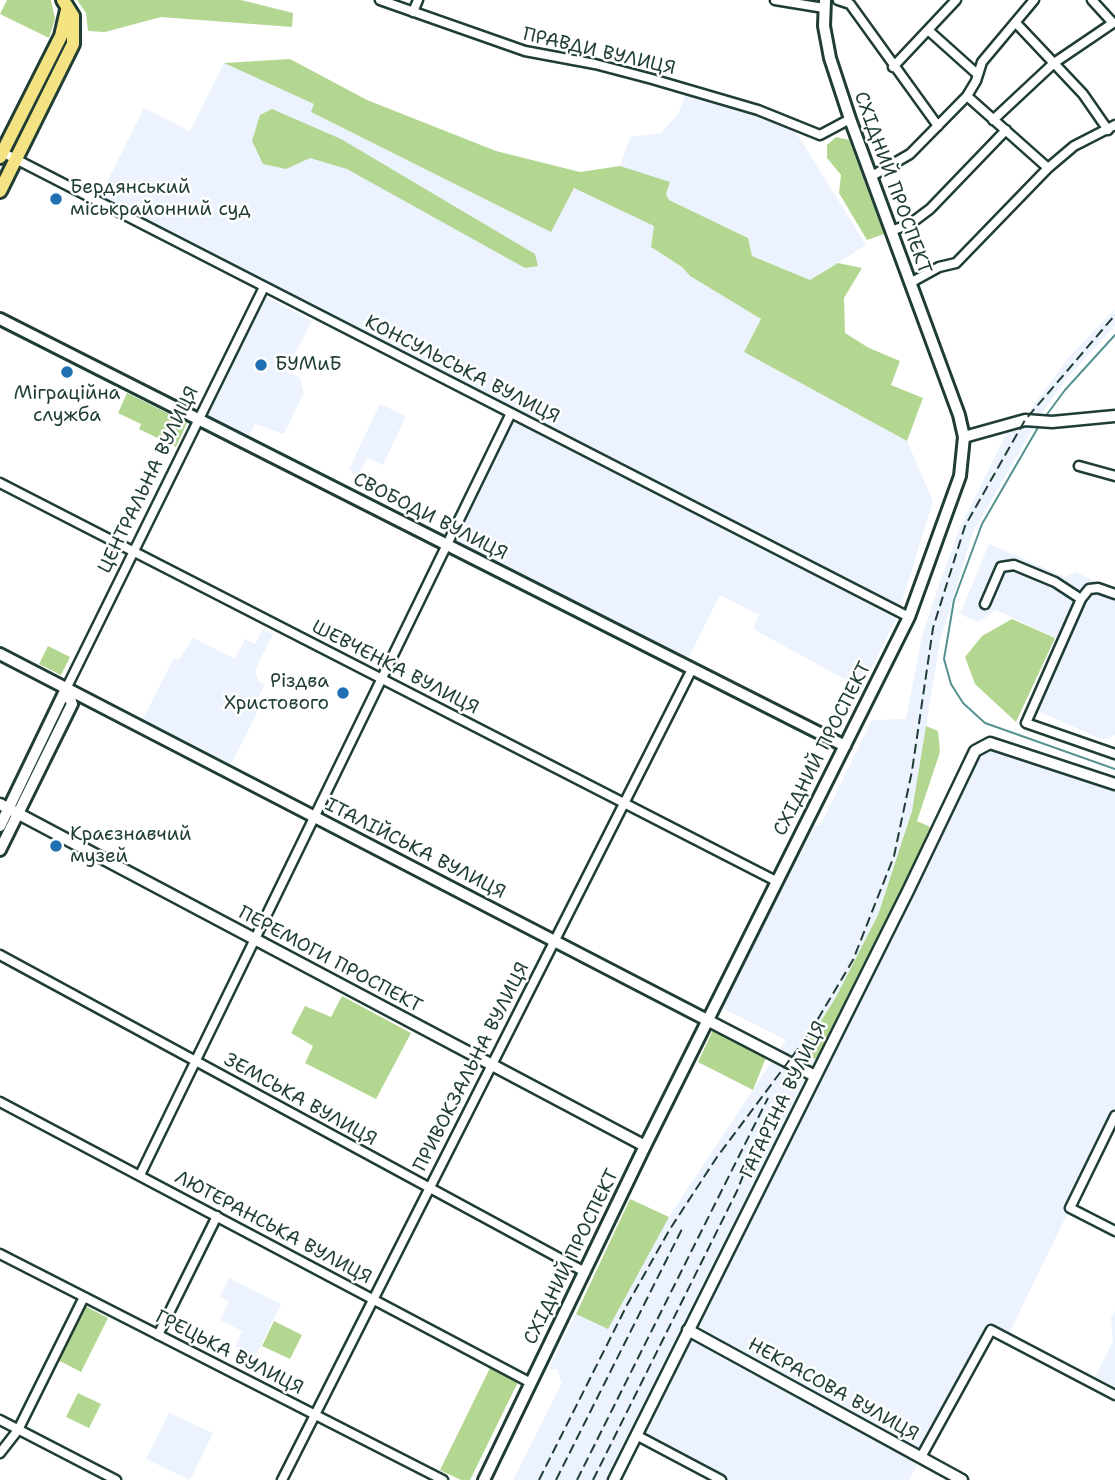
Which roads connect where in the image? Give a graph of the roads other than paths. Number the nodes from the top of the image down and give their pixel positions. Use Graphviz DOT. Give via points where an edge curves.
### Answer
graph roads {
  1 [pos="380,0"];
  2 [pos="418,0"];
  3 [pos="775,0"];
  4 [pos="838,0"];
  5 [pos="956,0"];
  6 [pos="1034,0"];
  7 [pos="1092,0"];
  8 [pos="65,3"];
  9 [pos="825,4"];
  10 [pos="413,12"];
  11 [pos="1016,23"];
  12 [pos="928,30"];
  13 [pos="1054,63"];
  14 [pos="893,67"];
  15 [pos="976,74"];
  16 [pos="967,96"];
  17 [pos="850,119"];
  18 [pos="993,120"];
  19 [pos="938,126"];
  20 [pos="1112,128"];
  21 [pos="1006,130"];
  22 [pos="1,154"];
  23 [pos="16,159"];
  24 [pos="1048,168"];
  25 [pos="873,176"];
  26 [pos="0,191"];
  27 [pos="891,231"];
  28 [pos="910,283"];
  29 [pos="264,287"];
  30 [pos="0,319"];
  31 [pos="510,413"];
  32 [pos="1115,416"];
  33 [pos="198,420"];
  34 [pos="964,437"];
  35 [pos="1079,466"];
  36 [pos="1115,476"];
  37 [pos="0,484"];
  38 [pos="446,544"];
  39 [pos="133,551"];
  40 [pos="1115,594"];
  41 [pos="1081,599"];
  42 [pos="985,604"];
  43 [pos="909,617"];
  44 [pos="0,654"];
  45 [pos="692,669"];
  46 [pos="382,679"];
  47 [pos="66,689"];
  48 [pos="845,746"];
  49 [pos="1115,754"];
  50 [pos="1115,784"];
  51 [pos="624,803"];
  52 [pos="9,809"];
  53 [pos="313,816"];
  54 [pos="0,826"];
  55 [pos="0,850"];
  56 [pos="776,881"];
  57 [pos="254,939"];
  58 [pos="554,941"];
  59 [pos="0,955"];
  60 [pos="707,1020"];
  61 [pos="195,1061"];
  62 [pos="491,1065"];
  63 [pos="815,1076"];
  64 [pos="0,1102"];
  65 [pos="1115,1116"];
  66 [pos="645,1146"];
  67 [pos="140,1175"];
  68 [pos="428,1187"];
  69 [pos="218,1216"];
  70 [pos="1115,1231"];
  71 [pos="0,1254"];
  72 [pos="584,1272"];
  73 [pos="84,1297"];
  74 [pos="372,1298"];
  75 [pos="688,1330"];
  76 [pos="158,1335"];
  77 [pos="531,1383"];
  78 [pos="1115,1395"];
  79 [pos="315,1415"];
  80 [pos="0,1420"];
  81 [pos="18,1430"];
  82 [pos="636,1434"];
  83 [pos="0,1453"];
  84 [pos="921,1457"];
  85 [pos="116,1480"];
  86 [pos="282,1480"];
  87 [pos="443,1480"];
  88 [pos="484,1480"];
  89 [pos="614,1480"];
  90 [pos="721,1480"];
  91 [pos="962,1480"];
  1 -- 10 [label="street, ПРАВДИ ВУЛИЦЯ"];
  2 -- 10 [label="street"];
  3 -- 9 [label="street"];
  4 -- 14 [label="street" via="849,4"];
  5 -- 12 [label="street"];
  6 -- 11 [label="street"];
  7 -- 13 [label="street" via="1113,23"];
  8 -- 22 [label="main road" via="67,22"];
  8 -- 23 [label="main road" via="75,28 73,44"];
  9 -- 17 [label="main road, СХІДНИЙ ПРОСПЕКТ" via="830,58"];
  10 -- 17 [label="street, ПРАВДИ ВУЛИЦЯ" via="525,51 595,64 758,110 820,135"];
  11 -- 13 [label="street"];
  11 -- 15 [label="street"];
  12 -- 14 [label="street"];
  12 -- 15 [label="street"];
  13 -- 18 [label="street"];
  13 -- 20 [label="street"];
  14 -- 19 [label="street"];
  15 -- 16 [label="street"];
  16 -- 18 [label="street"];
  16 -- 19 [label="street"];
  17 -- 25 [label="main road, СХІДНИЙ ПРОСПЕКТ"];
  18 -- 21 [label="street"];
  19 -- 25 [label="street" via="910,154"];
  20 -- 24 [label="street" via="1074,146"];
  21 -- 24 [label="street"];
  21 -- 27 [label="street" via="930,209"];
  22 -- 23 [label="street, КОНСУЛЬСЬКА ВУЛИЦЯ"];
  23 -- 26 [label="main road"];
  23 -- 29 [label="street, КОНСУЛЬСЬКА ВУЛИЦЯ"];
  24 -- 28 [label="street" via="956,263"];
  25 -- 27 [label="main road, СХІДНИЙ ПРОСПЕКТ"];
  27 -- 28 [label="main road, СХІДНИЙ ПРОСПЕКТ"];
  28 -- 34 [label="main road, СХІДНИЙ ПРОСПЕКТ"];
  29 -- 31 [label="street, КОНСУЛЬСЬКА ВУЛИЦЯ"];
  29 -- 33 [label="street, ЦЕНТРАЛЬНА ВУЛИЦЯ"];
  30 -- 33 [label="main road, СВОБОДИ ВУЛИЦЯ"];
  31 -- 38 [label="street"];
  31 -- 43 [label="street, КОНСУЛЬСЬКА ВУЛИЦЯ"];
  32 -- 34 [label="street" via="1030,420"];
  33 -- 38 [label="main road, СВОБОДИ ВУЛИЦЯ"];
  33 -- 39 [label="street, ЦЕНТРАЛЬНА ВУЛИЦЯ"];
  34 -- 43 [label="main road, СХІДНИЙ ПРОСПЕКТ" via="960,476"];
  35 -- 36 [label="street"];
  37 -- 39 [label="street, ШЕВЧЕНКА ВУЛИЦЯ"];
  38 -- 45 [label="main road, СВОБОДИ ВУЛИЦЯ"];
  38 -- 46 [label="street"];
  39 -- 46 [label="street, ШЕВЧЕНКА ВУЛИЦЯ"];
  39 -- 47 [label="street, ЦЕНТРАЛЬНА ВУЛИЦЯ"];
  40 -- 41 [label="street" via="1089,589"];
  41 -- 42 [label="street" via="1014,565 1001,567"];
  41 -- 49 [label="street" via="1026,723"];
  43 -- 48 [label="main road, СХІДНИЙ ПРОСПЕКТ"];
  44 -- 47 [label="main road, ІТАЛІЙСЬКА ВУЛИЦЯ"];
  45 -- 48 [label="main road, СВОБОДИ ВУЛИЦЯ"];
  45 -- 51 [label="street, ПРИВОКЗАЛЬНА ВУЛИЦЯ"];
  46 -- 51 [label="street, ШЕВЧЕНКА ВУЛИЦЯ"];
  46 -- 53 [label="street"];
  47 -- 52 [label="main road, ЦЕНТРАЛЬНА ВУЛИЦЯ"];
  47 -- 53 [label="main road, ІТАЛІЙСЬКА ВУЛИЦЯ"];
  48 -- 56 [label="main road, СХІДНИЙ ПРОСПЕКТ"];
  50 -- 63 [label="street, ГАГАРІНА ВУЛИЦЯ" via="990,743 975,751"];
  51 -- 56 [label="street, ШЕВЧЕНКА ВУЛИЦЯ"];
  51 -- 58 [label="street, ПРИВОКЗАЛЬНА ВУЛИЦЯ"];
  52 -- 54 [label="main road, ЦЕНТРАЛЬНА ВУЛИЦЯ"];
  52 -- 55 [label="main road, ЦЕНТРАЛЬНА ВУЛИЦЯ"];
  52 -- 57 [label="street, ПЕРЕМОГИ ПРОСПЕКТ"];
  53 -- 57 [label="street"];
  53 -- 58 [label="main road, ІТАЛІЙСЬКА ВУЛИЦЯ"];
  56 -- 60 [label="main road, СХІДНИЙ ПРОСПЕКТ"];
  57 -- 61 [label="street"];
  57 -- 62 [label="street, ПЕРЕМОГИ ПРОСПЕКТ"];
  58 -- 60 [label="main road, ІТАЛІЙСЬКА ВУЛИЦЯ"];
  58 -- 62 [label="street, ПРИВОКЗАЛЬНА ВУЛИЦЯ"];
  59 -- 61 [label="street, ЗЕМСЬКА ВУЛИЦЯ"];
  60 -- 63 [label="street, ІТАЛІЙСЬКА ВУЛИЦЯ"];
  60 -- 66 [label="main road, СХІДНИЙ ПРОСПЕКТ"];
  61 -- 67 [label="street"];
  61 -- 68 [label="street, ЗЕМСЬКА ВУЛИЦЯ"];
  62 -- 66 [label="street, ПЕРЕМОГИ ПРОСПЕКТ"];
  62 -- 68 [label="street, ПРИВОКЗАЛЬНА ВУЛИЦЯ"];
  63 -- 75 [label="street, ГАГАРІНА ВУЛИЦЯ"];
  64 -- 67 [label="street, ЛЮТЕРАНСЬКА ВУЛИЦЯ"];
  65 -- 70 [label="street" via="1070,1208"];
  66 -- 72 [label="main road, СХІДНИЙ ПРОСПЕКТ"];
  67 -- 69 [label="street, ЛЮТЕРАНСЬКА ВУЛИЦЯ"];
  68 -- 72 [label="street, ЗЕМСЬКА ВУЛИЦЯ"];
  68 -- 74 [label="street, ПРИВОКЗАЛЬНА ВУЛИЦЯ"];
  69 -- 74 [label="street, ЛЮТЕРАНСЬКА ВУЛИЦЯ"];
  69 -- 76 [label="street"];
  71 -- 73 [label="street, ГРЕЦЬКА ВУЛИЦЯ"];
  72 -- 77 [label="main road, СХІДНИЙ ПРОСПЕКТ"];
  73 -- 76 [label="street, ГРЕЦЬКА ВУЛИЦЯ"];
  73 -- 81 [label="street"];
  74 -- 77 [label="street, ЛЮТЕРАНСЬКА ВУЛИЦЯ"];
  74 -- 79 [label="street, ПРИВОКЗАЛЬНА ВУЛИЦЯ"];
  75 -- 82 [label="street, ГАГАРІНА ВУЛИЦЯ"];
  75 -- 84 [label="street, НЕКРАСОВА ВУЛИЦЯ"];
  76 -- 79 [label="street, ГРЕЦЬКА ВУЛИЦЯ"];
  77 -- 88 [label="main road, СХІДНИЙ ПРОСПЕКТ"];
  78 -- 84 [label="street" via="991,1330"];
  79 -- 86 [label="street, ПРИВОКЗАЛЬНА ВУЛИЦЯ"];
  79 -- 87 [label="street, ГРЕЦЬКА ВУЛИЦЯ"];
  80 -- 81 [label="street"];
  81 -- 83 [label="street"];
  81 -- 85 [label="street"];
  82 -- 89 [label="street, ГАГАРІНА ВУЛИЦЯ"];
  82 -- 90 [label="street"];
  84 -- 91 [label="street, НЕКРАСОВА ВУЛИЦЯ"];
}
